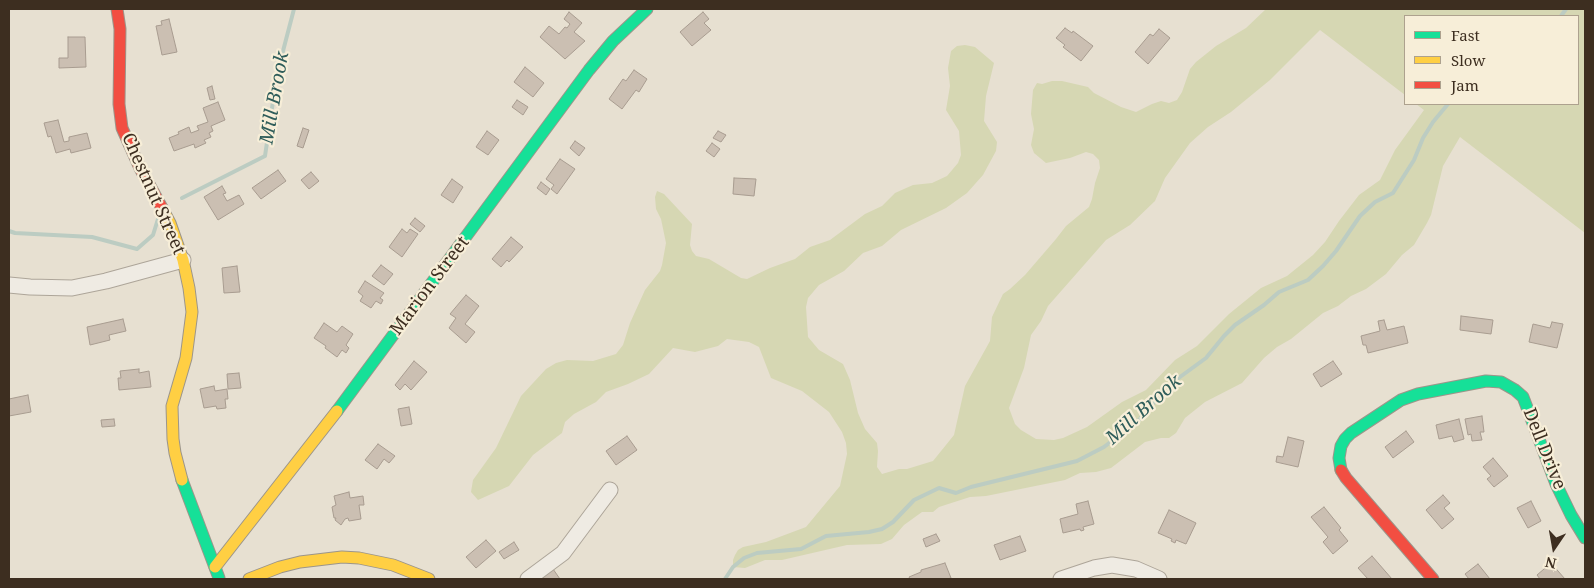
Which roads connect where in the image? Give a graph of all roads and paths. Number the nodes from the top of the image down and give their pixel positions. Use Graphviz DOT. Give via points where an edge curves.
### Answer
graph roads {
  1 [pos="117,9"];
  2 [pos="647,9"];
  3 [pos="183,260"];
  4 [pos="9,285"];
  5 [pos="610,490"];
  6 [pos="1585,538"];
  7 [pos="215,567"];
  8 [pos="219,579"];
  9 [pos="249,579"];
  10 [pos="428,579"];
  11 [pos="528,579"];
  12 [pos="1061,579"];
  13 [pos="1159,579"];
  14 [pos="1433,579"];
  1 -- 3 [label="street, Chestnut Street" via="122,128 170,223"];
  2 -- 7 [label="street, Marion Street" via="613,41 589,70 325,427"];
  3 -- 4 [label="street" via="72,288"];
  3 -- 7 [label="street, Chestnut Street" via="191,301 191,325 186,358 172,406 173,439 185,490"];
  5 -- 11 [label="street" via="563,554"];
  6 -- 14 [label="street, Dell Drive" via="1556,484 1527,405 1515,390 1503,383 1490,381 1418,394 1387,408 1351,433 1341,446 1339,458 1346,478"];
  7 -- 8 [label="street, Chestnut Street"];
  9 -- 10 [label="street" via="300,562 342,557 393,565"];
  12 -- 13 [label="street" via="1112,565 1136,569"];
}
